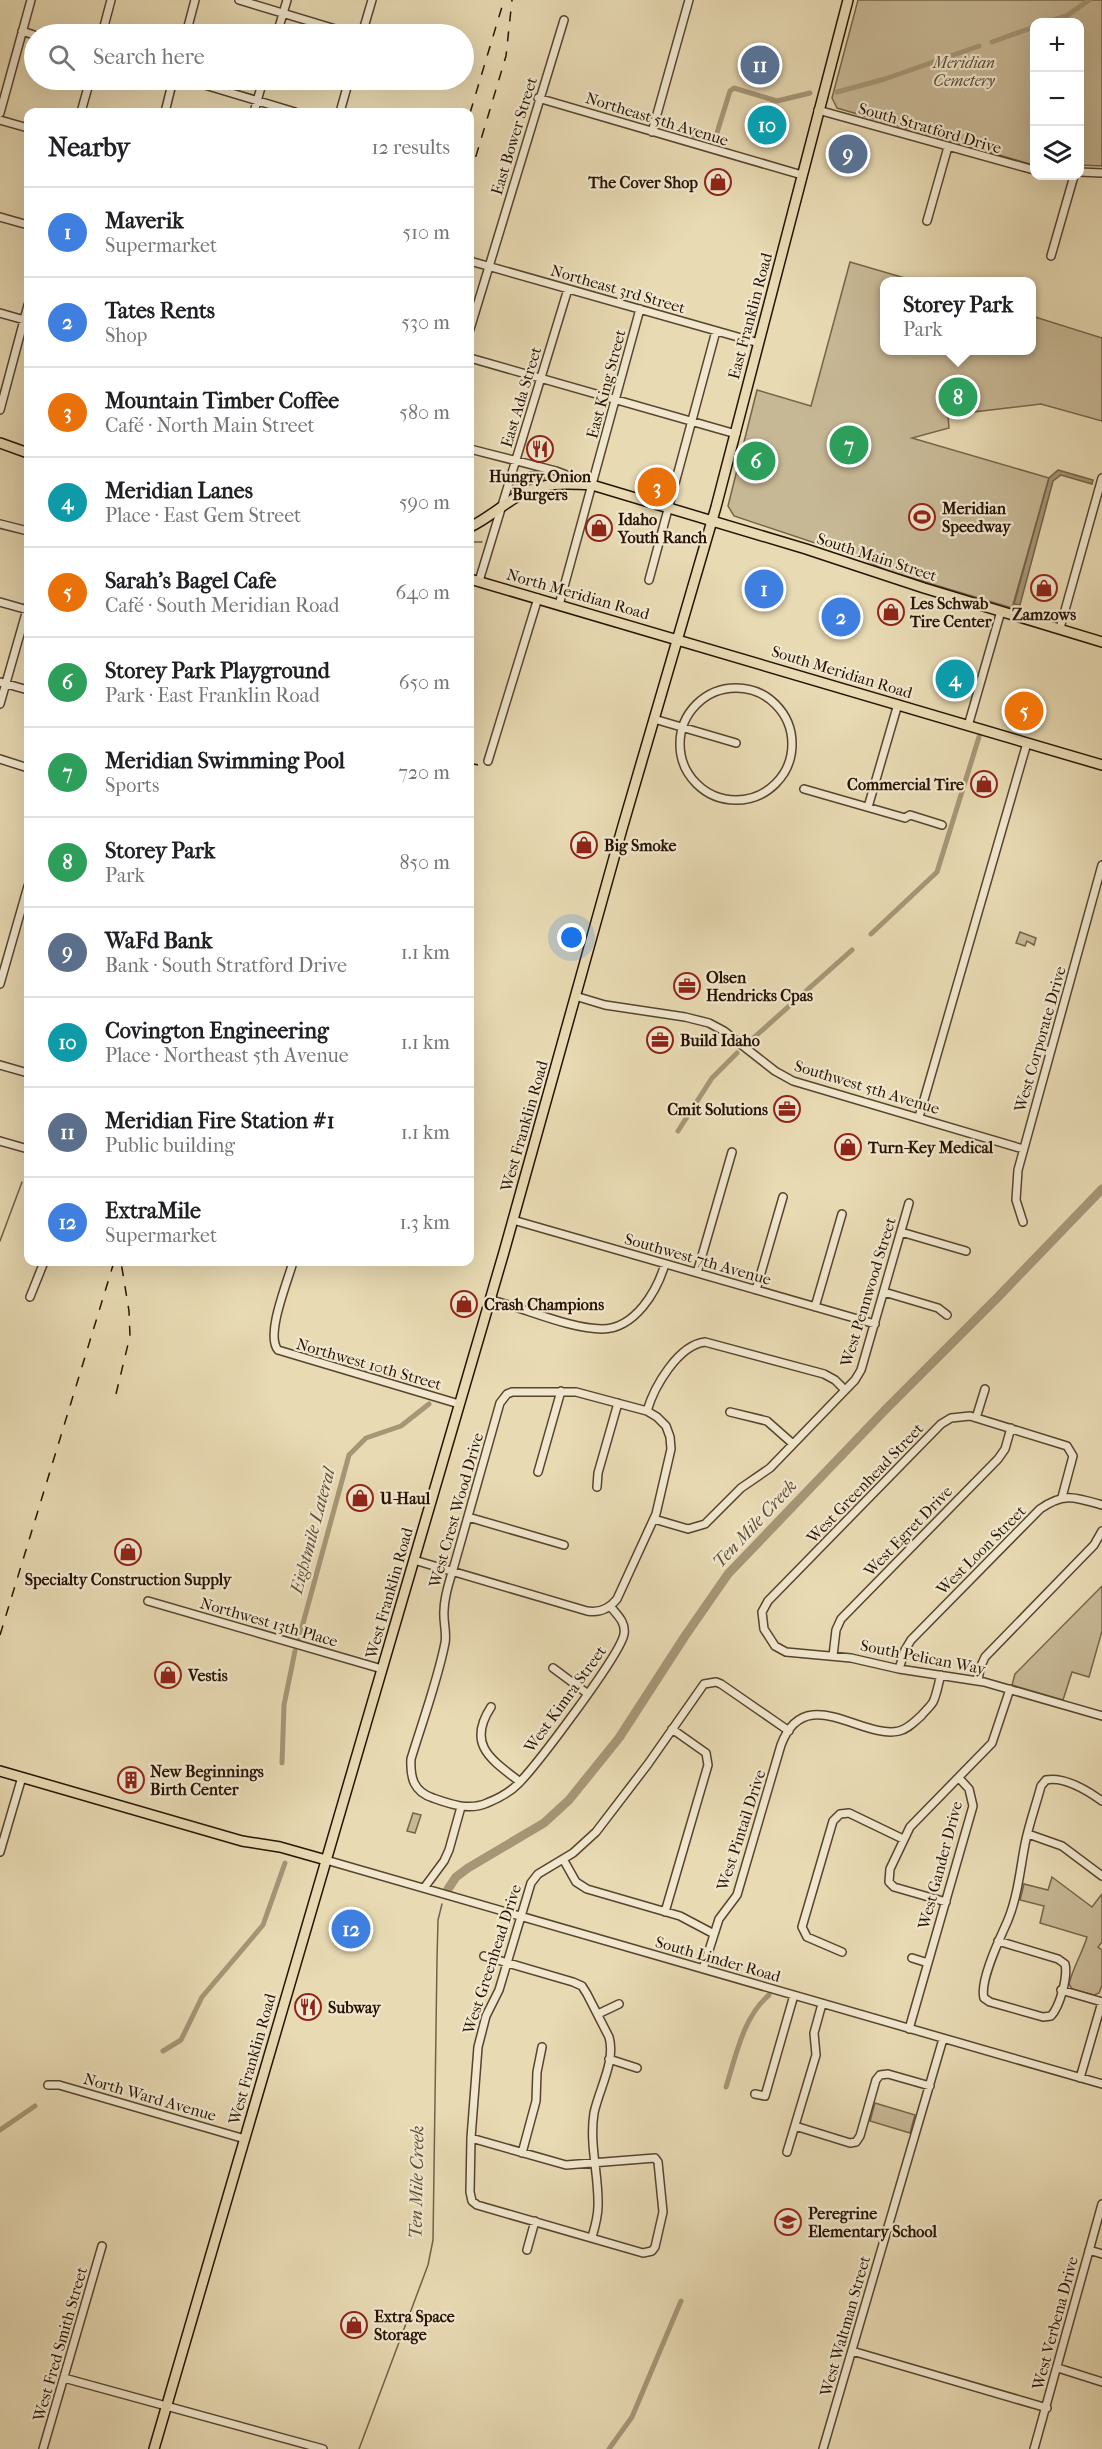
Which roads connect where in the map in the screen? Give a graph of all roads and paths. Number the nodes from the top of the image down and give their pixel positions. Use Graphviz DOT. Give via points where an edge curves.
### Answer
graph roads {
  1 [pos="31,0"];
  2 [pos="111,0"];
  3 [pos="195,0"];
  4 [pos="239,0"];
  5 [pos="287,0"];
  6 [pos="372,0"];
  7 [pos="689,0"];
  8 [pos="848,0"];
  9 [pos="283,13"];
  10 [pos="564,20"];
  11 [pos="24,24"];
  12 [pos="24,24"];
  13 [pos="105,24"];
  14 [pos="189,24"];
  15 [pos="280,24"];
  16 [pos="319,24"];
  17 [pos="365,24"];
  18 [pos="22,31"];
  19 [pos="87,90"];
  20 [pos="171,90"];
  21 [pos="221,90"];
  22 [pos="260,90"];
  23 [pos="346,90"];
  24 [pos="538,98"];
  25 [pos="257,101"];
  26 [pos="82,108"];
  27 [pos="166,108"];
  28 [pos="255,108"];
  29 [pos="281,108"];
  30 [pos="341,108"];
  31 [pos="818,110"];
  32 [pos="0,113"];
  33 [pos="0,120"];
  34 [pos="24,127"];
  35 [pos="652,132"];
  36 [pos="948,147"];
  37 [pos="1030,169"];
  38 [pos="1084,172"];
  39 [pos="1102,173"];
  40 [pos="802,175"];
  41 [pos="1073,180"];
  42 [pos="0,217"];
  43 [pos="927,221"];
  44 [pos="24,224"];
  45 [pos="1051,256"];
  46 [pos="474,262"];
  47 [pos="488,267"];
  48 [pos="568,289"];
  49 [pos="640,309"];
  50 [pos="0,313"];
  51 [pos="474,315"];
  52 [pos="24,319"];
  53 [pos="24,330"];
  54 [pos="716,331"];
  55 [pos="759,343"];
  56 [pos="474,359"];
  57 [pos="541,378"];
  58 [pos="615,400"];
  59 [pos="0,410"];
  60 [pos="692,422"];
  61 [pos="736,434"];
  62 [pos="0,443"];
  63 [pos="474,450"];
  64 [pos="24,452"];
  65 [pos="516,460"];
  66 [pos="1102,478"];
  67 [pos="592,485"];
  68 [pos="502,507"];
  69 [pos="669,508"];
  70 [pos="712,521"];
  71 [pos="0,524"];
  72 [pos="474,524"];
  73 [pos="24,530"];
  74 [pos="474,580"];
  75 [pos="649,580"];
  76 [pos="538,598"];
  77 [pos="0,602"];
  78 [pos="559,605"];
  79 [pos="24,608"];
  80 [pos="1001,611"];
  81 [pos="24,621"];
  82 [pos="1060,628"];
  83 [pos="677,639"];
  84 [pos="1102,642"];
  85 [pos="3,683"];
  86 [pos="24,689"];
  87 [pos="0,704"];
  88 [pos="898,704"];
  89 [pos="654,719"];
  90 [pos="968,726"];
  91 [pos="683,727"];
  92 [pos="736,743"];
  93 [pos="1028,743"];
  94 [pos="0,759"];
  95 [pos="488,760"];
  96 [pos="1102,765"];
  97 [pos="24,767"];
  98 [pos="804,789"];
  99 [pos="868,807"];
  100 [pos="942,825"];
  101 [pos="1102,865"];
  102 [pos="24,899"];
  103 [pos="0,984"];
  104 [pos="575,996"];
  105 [pos="0,1065"];
  106 [pos="24,1072"];
  107 [pos="919,1117"];
  108 [pos="0,1141"];
  109 [pos="24,1148"];
  110 [pos="1023,1149"];
  111 [pos="732,1152"];
  112 [pos="783,1197"];
  113 [pos="909,1203"];
  114 [pos="842,1214"];
  115 [pos="513,1220"];
  116 [pos="1023,1222"];
  117 [pos="901,1233"];
  118 [pos="966,1251"];
  119 [pos="665,1264"];
  120 [pos="42,1266"];
  121 [pos="292,1266"];
  122 [pos="697,1273"];
  123 [pos="756,1290"];
  124 [pos="884,1293"];
  125 [pos="30,1297"];
  126 [pos="490,1300"];
  127 [pos="815,1307"];
  128 [pos="947,1315"];
  129 [pos="875,1324"];
  130 [pos="985,1389"];
  131 [pos="845,1390"];
  132 [pos="561,1391"];
  133 [pos="618,1403"];
  134 [pos="459,1404"];
  135 [pos="646,1411"];
  136 [pos="730,1412"];
  137 [pos="976,1418"];
  138 [pos="1011,1428"];
  139 [pos="793,1444"];
  140 [pos="538,1472"];
  141 [pos="597,1487"];
  142 [pos="1062,1497"];
  143 [pos="1102,1504"];
  144 [pos="468,1517"];
  145 [pos="654,1520"];
  146 [pos="1102,1531"];
  147 [pos="564,1545"];
  148 [pos="414,1560"];
  149 [pos="452,1571"];
  150 [pos="148,1601"];
  151 [pos="610,1606"];
  152 [pos="762,1612"];
  153 [pos="833,1656"];
  154 [pos="553,1668"];
  155 [pos="382,1669"];
  156 [pos="899,1669"];
  157 [pos="941,1675"];
  158 [pos="978,1681"];
  159 [pos="1010,1689"];
  160 [pos="588,1694"];
  161 [pos="491,1707"];
  162 [pos="1102,1716"];
  163 [pos="672,1729"];
  164 [pos="789,1731"];
  165 [pos="0,1771"];
  166 [pos="22,1777"];
  167 [pos="959,1778"];
  168 [pos="520,1782"];
  169 [pos="1102,1801"];
  170 [pos="461,1807"];
  171 [pos="1028,1834"];
  172 [pos="903,1839"];
  173 [pos="0,1852"];
  174 [pos="562,1859"];
  175 [pos="326,1860"];
  176 [pos="1102,1876"];
  177 [pos="424,1888"];
  178 [pos="946,1902"];
  179 [pos="665,1912"];
  180 [pos="520,1916"];
  181 [pos="714,1934"];
  182 [pos="998,1941"];
  183 [pos="842,1952"];
  184 [pos="484,1956"];
  185 [pos="912,1958"];
  186 [pos="507,1963"];
  187 [pos="928,1963"];
  188 [pos="703,1969"];
  189 [pos="1061,1990"];
  190 [pos="795,1995"];
  191 [pos="1102,2002"];
  192 [pos="619,2004"];
  193 [pos="822,2004"];
  194 [pos="598,2014"];
  195 [pos="909,2029"];
  196 [pos="1094,2031"];
  197 [pos="1102,2033"];
  198 [pos="943,2039"];
  199 [pos="542,2047"];
  200 [pos="609,2059"];
  201 [pos="637,2068"];
  202 [pos="1080,2078"];
  203 [pos="48,2085"];
  204 [pos="1102,2085"];
  205 [pos="930,2086"];
  206 [pos="755,2094"];
  207 [pos="795,2126"];
  208 [pos="245,2139"];
  209 [pos="471,2139"];
  210 [pos="787,2152"];
  211 [pos="522,2153"];
  212 [pos="594,2163"];
  213 [pos="1102,2204"];
  214 [pos="535,2221"];
  215 [pos="592,2237"];
  216 [pos="102,2246"];
  217 [pos="526,2250"];
  218 [pos="1089,2250"];
  219 [pos="1102,2254"];
  220 [pos="852,2351"];
  221 [pos="1058,2368"];
  222 [pos="64,2378"];
  223 [pos="1102,2382"];
  224 [pos="166,2405"];
  225 [pos="1047,2408"];
  226 [pos="287,2439"];
  227 [pos="285,2448"];
  228 [pos="43,2449"];
  229 [pos="154,2449"];
  230 [pos="323,2449"];
  231 [pos="823,2449"];
  232 [pos="1034,2449"];
  1 -- 12 [label="street"];
  2 -- 13 [label="street"];
  3 -- 14 [label="street"];
  4 -- 9 [label="street"];
  5 -- 9 [label="street"];
  6 -- 17 [label="street"];
  7 -- 35 [label="street"];
  8 -- 31 [label="main road, East Franklin Road"];
  9 -- 15 [label="street"];
  9 -- 16 [label="street"];
  10 -- 24 [label="street, East Bower Street"];
  11 -- 18 [label="street"];
  18 -- 32 [label="street"];
  19 -- 26 [label="street"];
  20 -- 27 [label="street"];
  21 -- 25 [label="street"];
  22 -- 25 [label="street"];
  23 -- 30 [label="street"];
  24 -- 35 [label="street, Northeast 5th Avenue"];
  24 -- 47 [label="street, East Bower Street"];
  25 -- 28 [label="street"];
  25 -- 29 [label="street"];
  31 -- 36 [label="street, South Stratford Drive"];
  31 -- 40 [label="main road, East Franklin Road"];
  33 -- 34 [label="street"];
  35 -- 40 [label="street, Northeast 5th Avenue"];
  36 -- 37 [label="street, South Stratford Drive"];
  36 -- 43 [label="street"];
  38 -- 39 [label="street"];
  40 -- 55 [label="main road, East Franklin Road"];
  41 -- 45 [label="street"];
  42 -- 44 [label="street"];
  46 -- 47 [label="street, Northeast 3rd Street"];
  47 -- 48 [label="street, Northeast 3rd Street"];
  47 -- 51 [label="street, East Bower Street"];
  48 -- 49 [label="street, Northeast 3rd Street"];
  48 -- 57 [label="street, East Ada Street"];
  49 -- 54 [label="street, Northeast 3rd Street"];
  49 -- 58 [label="street, East King Street"];
  50 -- 52 [label="street"];
  53 -- 59 [label="street"];
  54 -- 55 [label="street, Northeast 3rd Street"];
  54 -- 60 [label="street"];
  55 -- 61 [label="main road, East Franklin Road"];
  56 -- 57 [label="street"];
  57 -- 58 [label="street"];
  57 -- 65 [label="street, East Ada Street"];
  58 -- 60 [label="street"];
  58 -- 67 [label="street, East King Street"];
  60 -- 61 [label="street"];
  60 -- 69 [label="street"];
  61 -- 70 [label="main road, East Franklin Road"];
  62 -- 64 [label="main road"];
  63 -- 65 [label="street"];
  65 -- 67 [label="street"];
  65 -- 68 [label="street, East Ada Street"];
  66 -- 82 [label="street"];
  67 -- 68 [label="main road" via="544,486"];
  67 -- 69 [label="main road, South Main Street"];
  67 -- 78 [label="street, East King Street"];
  68 -- 72 [label="main road"];
  68 -- 74 [label="street, East Ada Street"];
  69 -- 70 [label="main road, South Main Street"];
  69 -- 75 [label="street"];
  70 -- 80 [label="main road, South Main Street"];
  70 -- 83 [label="main road, East Franklin Road"];
  71 -- 73 [label="street"];
  74 -- 76 [label="main road, North Meridian Road"];
  76 -- 78 [label="main road, North Meridian Road"];
  76 -- 95 [label="street"];
  77 -- 79 [label="street"];
  78 -- 83 [label="main road, North Meridian Road"];
  80 -- 82 [label="main road, South Main Street"];
  80 -- 90 [label="street"];
  81 -- 85 [label="street"];
  82 -- 84 [label="main road, South Main Street"];
  83 -- 88 [label="main road, South Meridian Road"];
  83 -- 89 [label="main road, West Franklin Road"];
  85 -- 86 [label="street"];
  85 -- 87 [label="street"];
  88 -- 90 [label="main road, South Meridian Road"];
  88 -- 99 [label="street"];
  89 -- 91 [label="street"];
  89 -- 104 [label="main road, West Franklin Road"];
  90 -- 93 [label="main road, South Meridian Road"];
  91 -- 91 [label="street" via="681,746 687,771 715,796 740,800 758,795 774,785 788,764 792,740 785,716 758,692 733,688 710,694 691,711"];
  91 -- 92 [label="street"];
  93 -- 96 [label="main road, South Meridian Road"];
  93 -- 107 [label="street"];
  94 -- 97 [label="street"];
  98 -- 99 [label="street"];
  99 -- 100 [label="street"];
  101 -- 110 [label="street, West Corporate Drive"];
  102 -- 103 [label="street"];
  104 -- 107 [label="street, Southwest 5th Avenue" via="605,1005 702,1020 724,1031 793,1081"];
  104 -- 115 [label="main road, West Franklin Road"];
  105 -- 106 [label="street"];
  107 -- 110 [label="street, Southwest 5th Avenue"];
  108 -- 109 [label="street"];
  110 -- 116 [label="street, West Corporate Drive" via="1016,1200"];
  111 -- 122 [label="street"];
  112 -- 123 [label="street"];
  113 -- 117 [label="street, West Pennwood Street"];
  114 -- 127 [label="street"];
  115 -- 119 [label="street, Southwest 7th Avenue"];
  115 -- 126 [label="main road, West Franklin Road"];
  117 -- 118 [label="street"];
  117 -- 124 [label="street, West Pennwood Street"];
  119 -- 122 [label="street, Southwest 7th Avenue"];
  119 -- 126 [label="street" via="660,1282 648,1300 632,1318 613,1327 602,1329 565,1321"];
  120 -- 125 [label="street"];
  121 -- 134 [label="street, Northwest 10th Street" via="273,1330 274,1345 286,1354"];
  122 -- 123 [label="street, Southwest 7th Avenue"];
  123 -- 127 [label="street, Southwest 7th Avenue"];
  124 -- 128 [label="street" via="938,1308"];
  124 -- 129 [label="street, West Pennwood Street"];
  126 -- 134 [label="main road, West Franklin Road"];
  127 -- 129 [label="street, Southwest 7th Avenue"];
  129 -- 131 [label="street, West Pennwood Street" via="861,1370"];
  130 -- 137 [label="street"];
  131 -- 135 [label="street" via="824,1374 705,1342 684,1352 655,1388"];
  131 -- 139 [label="street, West Pennwood Street"];
  132 -- 133 [label="street, West Crest Wood Drive"];
  132 -- 140 [label="street"];
  132 -- 144 [label="street, West Crest Wood Drive" via="512,1392 500,1403"];
  133 -- 135 [label="street, West Crest Wood Drive"];
  133 -- 141 [label="street"];
  134 -- 148 [label="main road, West Franklin Road"];
  135 -- 145 [label="street" via="662,1421 671,1443"];
  136 -- 139 [label="street" via="767,1421"];
  137 -- 138 [label="street"];
  137 -- 152 [label="street, West Greenhead Street" via="957,1416 941,1424 768,1601"];
  138 -- 142 [label="street" via="1062,1443 1071,1450 1073,1456"];
  138 -- 153 [label="street, West Egret Drive" via="998,1459 841,1619"];
  139 -- 145 [label="street, West Pennwood Street" via="705,1524 688,1528"];
  142 -- 143 [label="street"];
  142 -- 156 [label="street, West Loon Street" via="1035,1513 911,1640"];
  144 -- 147 [label="street"];
  144 -- 149 [label="street, West Crest Wood Drive"];
  145 -- 151 [label="street" via="617,1599"];
  146 -- 158 [label="street" via="1094,1545 985,1657"];
  148 -- 149 [label="street"];
  148 -- 155 [label="main road, West Franklin Road"];
  149 -- 151 [label="street" via="587,1611"];
  149 -- 170 [label="street, West Crest Wood Drive" via="444,1610 445,1641 410,1772 414,1785 424,1795"];
  150 -- 155 [label="street, Northwest 13th Place"];
  151 -- 160 [label="street, West Kimra Street" via="620,1617 624,1636"];
  152 -- 153 [label="street, South Pelican Way" via="764,1629 780,1649"];
  153 -- 156 [label="street, South Pelican Way"];
  154 -- 160 [label="street"];
  155 -- 175 [label="main road, West Franklin Road"];
  156 -- 157 [label="street, South Pelican Way"];
  157 -- 158 [label="street, South Pelican Way"];
  157 -- 164 [label="street" via="931,1704 902,1731 884,1731 823,1715 805,1718"];
  158 -- 159 [label="street, South Pelican Way"];
  159 -- 162 [label="street, South Pelican Way"];
  159 -- 167 [label="street" via="992,1743"];
  160 -- 168 [label="street, West Kimra Street"];
  161 -- 168 [label="street" via="484,1717 482,1746 488,1757"];
  163 -- 164 [label="street, West Greenhead Drive" via="700,1688 710,1682 722,1684"];
  163 -- 174 [label="street, West Greenhead Drive" via="596,1832"];
  163 -- 179 [label="street" via="702,1749 708,1765"];
  164 -- 181 [label="street, West Pintail Drive" via="781,1745 737,1895 719,1919"];
  165 -- 166 [label="main road"];
  166 -- 173 [label="street"];
  166 -- 175 [label="main road"];
  167 -- 172 [label="street"];
  167 -- 178 [label="street, West Gander Drive" via="969,1789 973,1806"];
  168 -- 170 [label="street, West Kimra Street" via="484,1804"];
  169 -- 171 [label="street" via="1076,1786 1046,1780"];
  170 -- 177 [label="street" via="444,1861"];
  171 -- 176 [label="street" via="1062,1846"];
  171 -- 182 [label="street" via="1015,1899"];
  172 -- 178 [label="street" via="890,1869 889,1882 899,1890"];
  172 -- 183 [label="street" via="849,1814 840,1814 833,1821 802,1920 803,1934"];
  174 -- 179 [label="street" via="576,1882 586,1889"];
  174 -- 180 [label="street, West Greenhead Drive" via="534,1878"];
  175 -- 177 [label="street, South Linder Road"];
  175 -- 208 [label="main road, West Franklin Road"];
  177 -- 180 [label="street, South Linder Road"];
  178 -- 187 [label="street, West Gander Drive"];
  179 -- 181 [label="street"];
  180 -- 186 [label="street, West Greenhead Drive"];
  180 -- 188 [label="street, South Linder Road"];
  181 -- 188 [label="street, West Pintail Drive"];
  182 -- 189 [label="street" via="1065,1964"];
  182 -- 189 [label="street" via="982,1990 984,1998 1043,2017 1051,2016 1056,2009"];
  184 -- 186 [label="street"];
  185 -- 187 [label="street"];
  186 -- 194 [label="street" via="582,1986"];
  186 -- 209 [label="street, West Greenhead Drive" via="480,2038"];
  187 -- 195 [label="street, West Gander Drive"];
  188 -- 190 [label="street, South Linder Road"];
  189 -- 191 [label="street"];
  190 -- 193 [label="street, South Linder Road"];
  190 -- 206 [label="street" via="765,2096"];
  191 -- 196 [label="street"];
  192 -- 194 [label="street"];
  193 -- 195 [label="street, South Linder Road"];
  193 -- 207 [label="street" via="814,2033 816,2055"];
  194 -- 200 [label="street" via="612,2046"];
  195 -- 198 [label="street, South Linder Road"];
  196 -- 197 [label="street"];
  196 -- 202 [label="street"];
  198 -- 202 [label="street, South Linder Road"];
  198 -- 205 [label="street, West Waltman Street"];
  199 -- 211 [label="street" via="536,2101"];
  200 -- 201 [label="street"];
  200 -- 212 [label="street" via="594,2115"];
  202 -- 204 [label="street, South Linder Road"];
  203 -- 208 [label="street, North Ward Avenue"];
  205 -- 207 [label="street" via="888,2073 880,2075 856,2142"];
  205 -- 220 [label="street, West Waltman Street"];
  207 -- 210 [label="street"];
  208 -- 224 [label="main road, West Franklin Road"];
  209 -- 211 [label="street"];
  209 -- 214 [label="street, West Greenhead Drive" via="472,2201"];
  211 -- 212 [label="street" via="566,2165"];
  212 -- 215 [label="street" via="598,2206"];
  212 -- 215 [label="street" via="655,2158 663,2212 652,2251 643,2253"];
  213 -- 218 [label="street, West Verbena Drive"];
  214 -- 215 [label="street"];
  214 -- 217 [label="street"];
  216 -- 222 [label="street, West Fred Smith Street"];
  218 -- 219 [label="street"];
  218 -- 221 [label="street, West Verbena Drive"];
  220 -- 225 [label="street"];
  220 -- 231 [label="street, West Waltman Street"];
  221 -- 223 [label="street"];
  221 -- 225 [label="street, West Verbena Drive"];
  222 -- 224 [label="street"];
  222 -- 228 [label="street, West Fred Smith Street"];
  224 -- 226 [label="street"];
  224 -- 229 [label="main road, West Franklin Road"];
  225 -- 232 [label="street, West Verbena Drive"];
  226 -- 227 [label="street"];
  226 -- 230 [label="street"];
}
